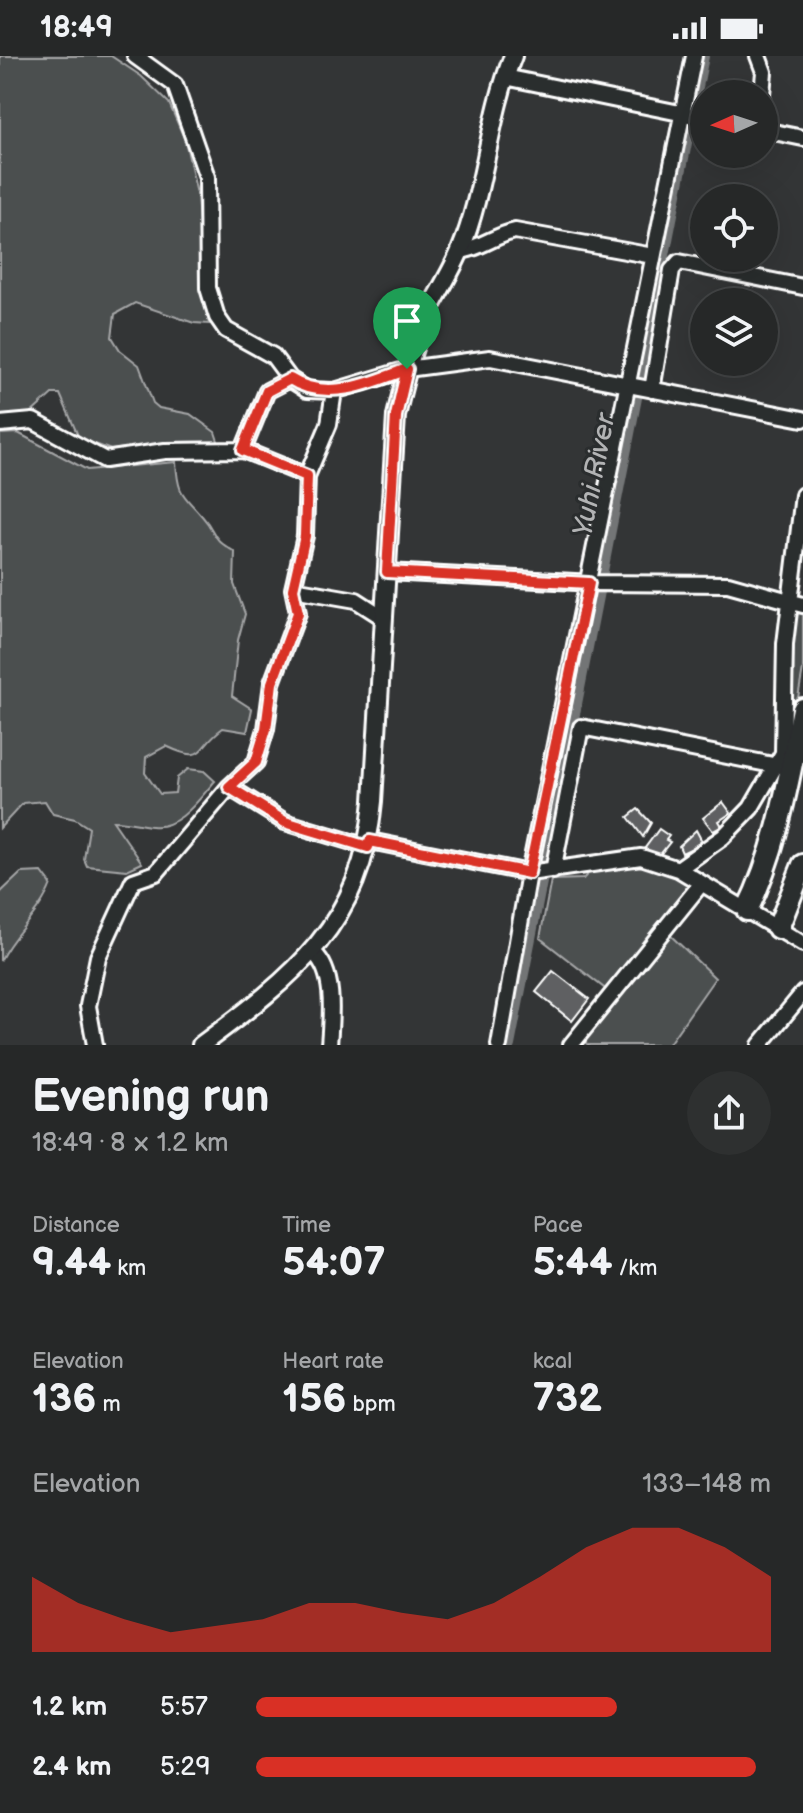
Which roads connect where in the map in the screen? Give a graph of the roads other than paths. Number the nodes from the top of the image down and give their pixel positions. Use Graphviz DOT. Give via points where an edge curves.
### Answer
graph roads {
  1 [pos="135,56"];
  2 [pos="513,56"];
  3 [pos="694,56"];
  4 [pos="758,56"];
  5 [pos="505,77"];
  6 [pos="693,80"];
  7 [pos="763,80"];
  8 [pos="690,116"];
  9 [pos="690,123"];
  10 [pos="778,133"];
  11 [pos="803,138"];
  12 [pos="460,251"];
  13 [pos="653,256"];
  14 [pos="803,287"];
  15 [pos="407,369"];
  16 [pos="290,379"];
  17 [pos="627,386"];
  18 [pos="652,390"];
  19 [pos="334,391"];
  20 [pos="803,419"];
  21 [pos="0,424"];
  22 [pos="243,450"];
  23 [pos="307,476"];
  24 [pos="803,495"];
  25 [pos="387,572"];
  26 [pos="595,583"];
  27 [pos="293,589"];
  28 [pos="797,604"];
  29 [pos="384,618"];
  30 [pos="803,709"];
  31 [pos="778,766"];
  32 [pos="229,787"];
  33 [pos="369,844"];
  34 [pos="803,865"];
  35 [pos="678,869"];
  36 [pos="541,872"];
  37 [pos="701,884"];
  38 [pos="747,910"];
  39 [pos="778,928"];
  40 [pos="803,944"];
  41 [pos="314,953"];
  42 [pos="803,993"];
  43 [pos="95,1045"];
  44 [pos="201,1045"];
  45 [pos="329,1045"];
  46 [pos="499,1045"];
  47 [pos="571,1045"];
  48 [pos="760,1045"];
  1 -- 16 [label="street" via="175,85 207,177 208,288 217,317 226,330 273,356"];
  2 -- 5 [label="main road"];
  3 -- 6 [label="street"];
  4 -- 7 [label="street"];
  5 -- 8 [label="street"];
  5 -- 12 [label="main road" via="484,179"];
  9 -- 13 [label="street"];
  10 -- 11 [label="street"];
  12 -- 13 [label="street" via="515,231"];
  12 -- 15 [label="main road"];
  13 -- 17 [label="street"];
  14 -- 18 [label="street" via="679,262 672,270"];
  15 -- 17 [label="street" via="490,358"];
  15 -- 19 [label="street"];
  15 -- 25 [label="main road" via="396,416"];
  16 -- 19 [label="street" via="307,390"];
  16 -- 22 [label="street" via="267,391"];
  17 -- 18 [label="street"];
  17 -- 26 [label="street"];
  18 -- 20 [label="street"];
  19 -- 23 [label="street" via="329,424"];
  21 -- 22 [label="street" via="33,421 105,460 165,451"];
  22 -- 23 [label="street"];
  23 -- 27 [label="street" via="305,536"];
  24 -- 28 [label="street"];
  25 -- 26 [label="street"];
  25 -- 29 [label="main road"];
  26 -- 28 [label="street" via="728,584"];
  26 -- 36 [label="street"];
  27 -- 29 [label="street" via="356,600"];
  27 -- 32 [label="street" via="298,613 272,683 256,762"];
  28 -- 31 [label="street" via="785,644 783,753"];
  29 -- 33 [label="main road"];
  30 -- 38 [label="highway" via="775,835"];
  31 -- 35 [label="street" via="751,808 723,837"];
  31 -- 36 [label="street" via="581,727"];
  32 -- 33 [label="street" via="285,822"];
  32 -- 43 [label="street" via="156,873 133,881 98,957 88,1006"];
  33 -- 36 [label="street"];
  33 -- 41 [label="main road" via="347,903"];
  34 -- 39 [label="highway"];
  35 -- 36 [label="street" via="641,857"];
  35 -- 37 [label="street"];
  36 -- 46 [label="street"];
  37 -- 38 [label="street"];
  37 -- 47 [label="street"];
  38 -- 39 [label="street"];
  39 -- 40 [label="street"];
  41 -- 44 [label="main road" via="283,984"];
  41 -- 45 [label="street" via="326,974"];
  42 -- 48 [label="street"];
}
